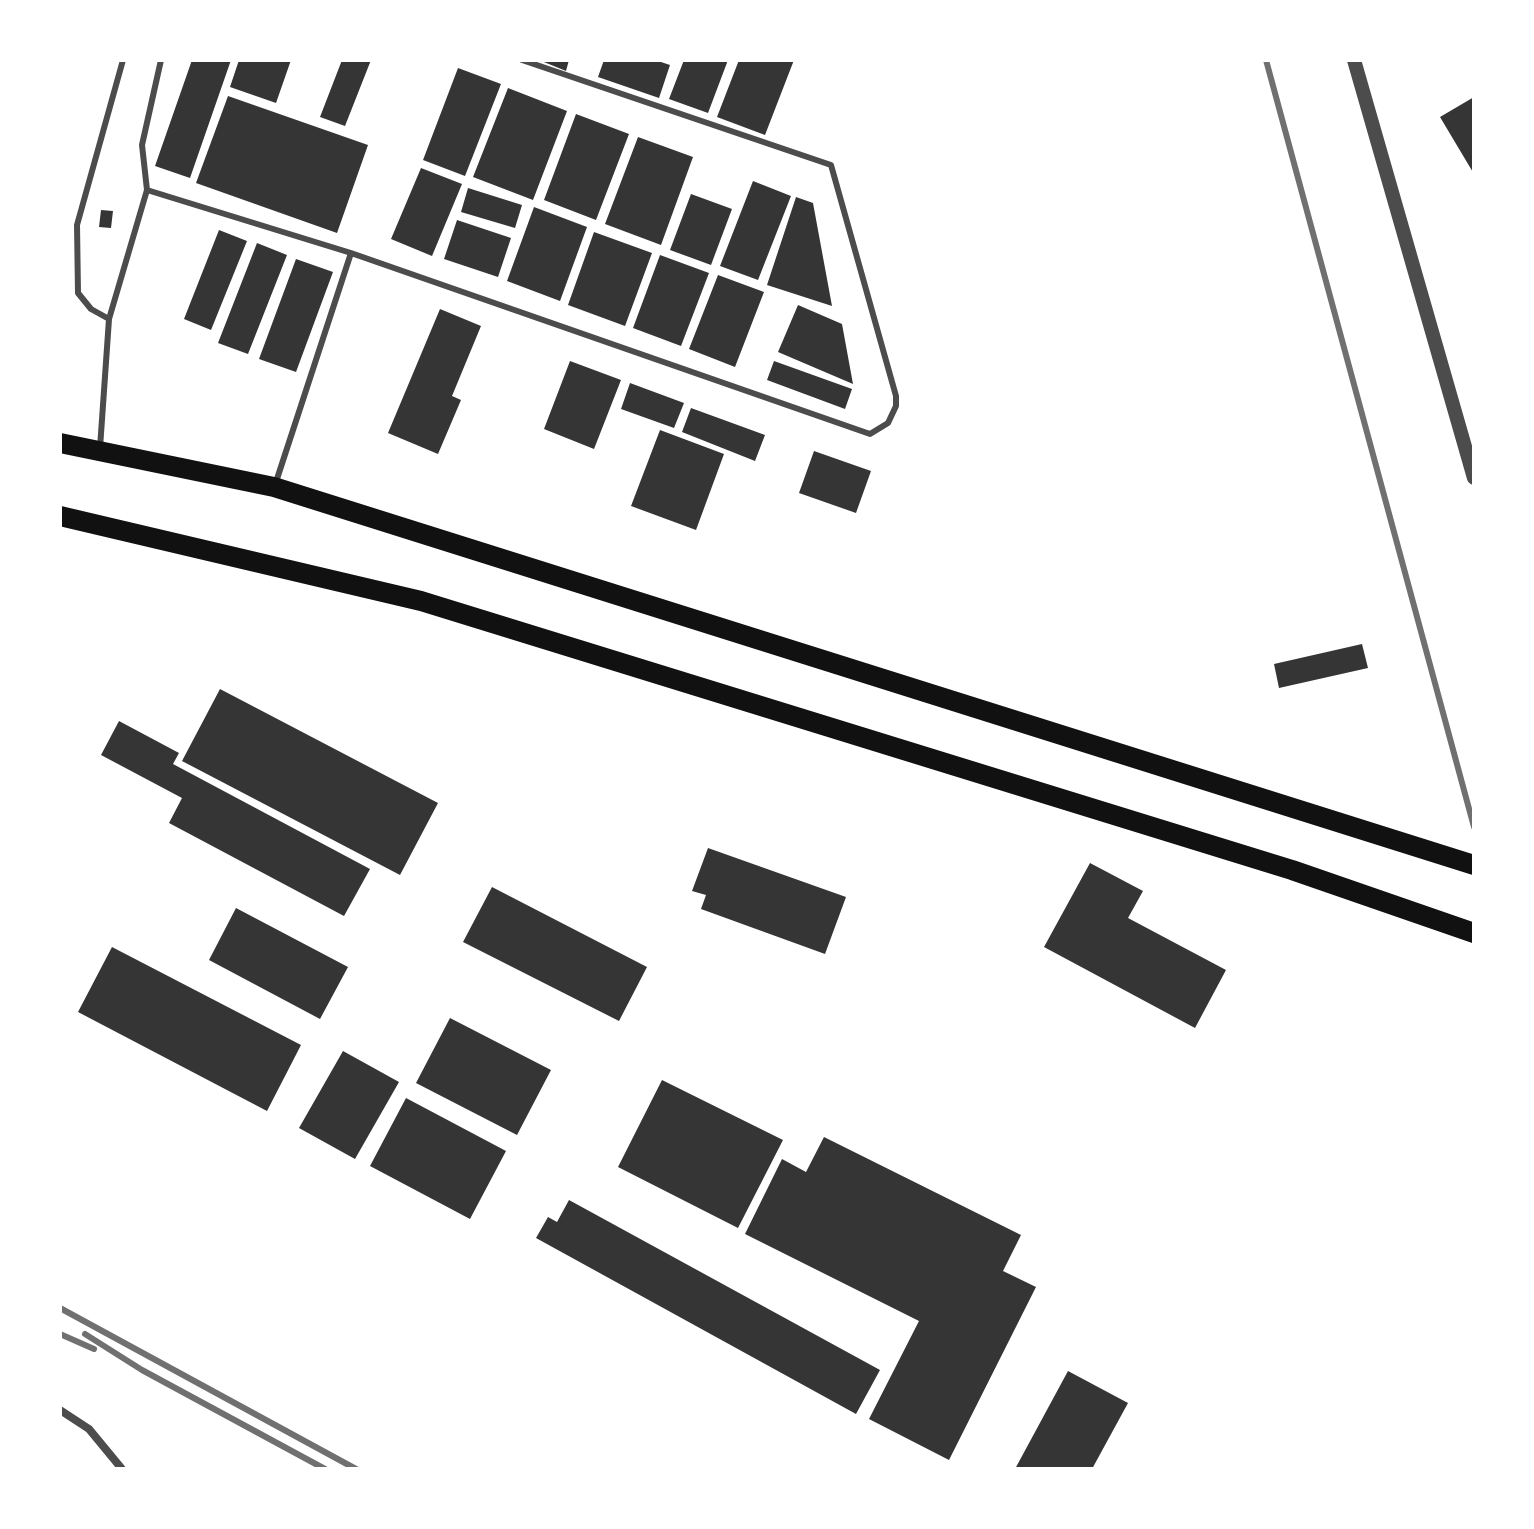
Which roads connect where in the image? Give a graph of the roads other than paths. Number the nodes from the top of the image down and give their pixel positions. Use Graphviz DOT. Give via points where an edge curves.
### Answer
graph roads {
  1 [pos="123,60"];
  2 [pos="161,60"];
  3 [pos="522,60"];
  4 [pos="1354,60"];
  5 [pos="147,190"];
  6 [pos="351,253"];
  7 [pos="109,319"];
  8 [pos="60,443"];
  9 [pos="99,451"];
  10 [pos="1474,478"];
  11 [pos="274,487"];
  12 [pos="60,516"];
  13 [pos="1474,865"];
  14 [pos="1474,933"];
  15 [pos="60,1410"];
  16 [pos="122,1469"];
  1 -- 7 [label="lane" via="77,225 78,293"];
  2 -- 5 [label="lane" via="142,145"];
  3 -- 6 [label="lane" via="831,165 896,396 888,423 870,434"];
  4 -- 10 [label="street"];
  5 -- 6 [label="lane"];
  5 -- 7 [label="lane"];
  6 -- 11 [label="lane"];
  7 -- 9 [label="lane"];
  8 -- 9 [label="main road"];
  9 -- 11 [label="main road"];
  11 -- 13 [label="main road"];
  12 -- 14 [label="main road" via="421,601 1292,870"];
  15 -- 16 [label="street" via="89,1429"];
}
